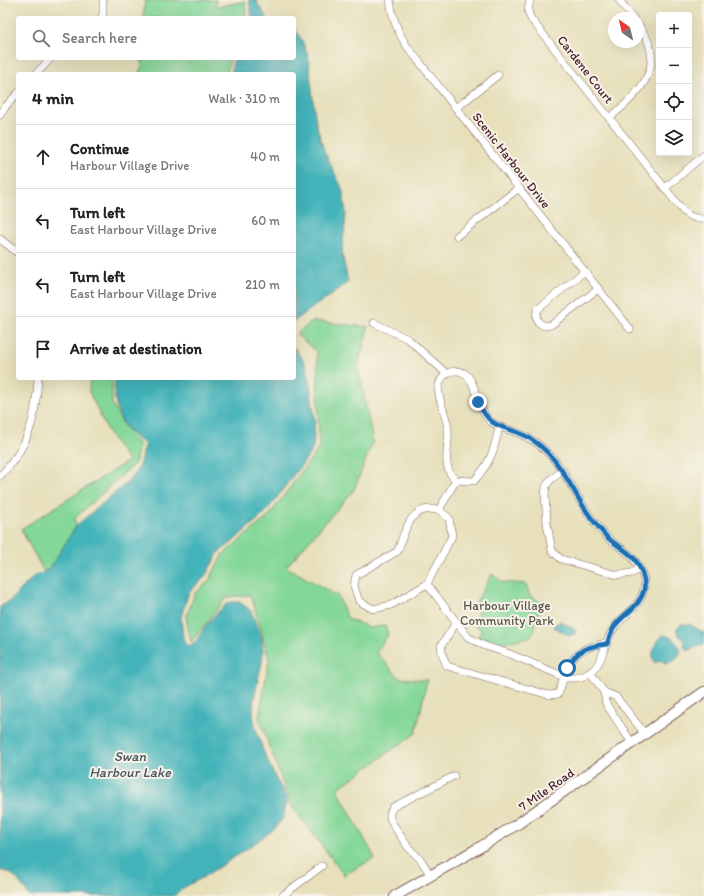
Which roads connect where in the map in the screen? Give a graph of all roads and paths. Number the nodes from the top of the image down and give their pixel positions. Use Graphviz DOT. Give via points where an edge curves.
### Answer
graph roads {
  1 [pos="103,0"];
  2 [pos="390,0"];
  3 [pos="530,0"];
  4 [pos="618,0"];
  5 [pos="628,12"];
  6 [pos="102,16"];
  7 [pos="644,32"];
  8 [pos="49,60"];
  9 [pos="38,72"];
  10 [pos="498,75"];
  11 [pos="16,95"];
  12 [pos="456,108"];
  13 [pos="0,115"];
  14 [pos="609,118"];
  15 [pos="704,155"];
  16 [pos="519,188"];
  17 [pos="665,188"];
  18 [pos="704,219"];
  19 [pos="457,236"];
  20 [pos="0,239"];
  21 [pos="16,251"];
  22 [pos="585,271"];
  23 [pos="598,288"];
  24 [pos="374,324"];
  25 [pos="630,329"];
  26 [pos="447,374"];
  27 [pos="38,380"];
  28 [pos="499,427"];
  29 [pos="563,471"];
  30 [pos="0,476"];
  31 [pos="456,480"];
  32 [pos="439,510"];
  33 [pos="640,569"];
  34 [pos="427,584"];
  35 [pos="456,623"];
  36 [pos="607,644"];
  37 [pos="590,672"];
  38 [pos="564,676"];
  39 [pos="604,692"];
  40 [pos="704,692"];
  41 [pos="645,734"];
  42 [pos="632,743"];
  43 [pos="454,776"];
  44 [pos="322,866"];
  45 [pos="431,876"];
  46 [pos="282,896"];
  47 [pos="395,896"];
  1 -- 6 [label="street"];
  2 -- 12 [label="street, Scenic Harbour Drive" via="399,35"];
  3 -- 14 [label="street, Cardene Court" via="528,8 531,19"];
  4 -- 5 [label="street"];
  7 -- 14 [label="street, Cardene Court" via="652,51 651,68 629,101"];
  8 -- 9 [label="street"];
  10 -- 12 [label="street"];
  11 -- 13 [label="street"];
  12 -- 16 [label="street, Scenic Harbour Drive"];
  14 -- 17 [label="street"];
  15 -- 17 [label="street"];
  16 -- 19 [label="street"];
  16 -- 22 [label="street, Scenic Harbour Drive"];
  17 -- 18 [label="street" via="686,214"];
  20 -- 21 [label="street"];
  22 -- 23 [label="street, Scenic Harbour Drive"];
  22 -- 23 [label="street" via="538,309 538,322 544,326 551,325"];
  23 -- 25 [label="street, Scenic Harbour Drive"];
  24 -- 26 [label="street" via="408,339"];
  26 -- 28 [label="street" via="460,372 468,376 473,382 483,412"];
  26 -- 31 [label="street" via="441,378 438,389 448,430 447,467"];
  27 -- 30 [label="street" via="36,410 28,438"];
  28 -- 29 [label="street" via="538,444"];
  28 -- 31 [label="street" via="496,446 486,467 474,481"];
  29 -- 33 [label="street" via="596,524 628,553"];
  29 -- 33 [label="street" via="546,486 547,523 552,551 561,559 617,575"];
  31 -- 32 [label="street"];
  32 -- 34 [label="street" via="449,518 452,536"];
  32 -- 34 [label="street" via="420,510 404,532 398,551 356,575 354,586 359,601 373,609 391,605"];
  33 -- 36 [label="street" via="645,579 644,590 631,611 614,627"];
  34 -- 35 [label="street"];
  35 -- 38 [label="street" via="468,637 485,646"];
  35 -- 38 [label="street" via="441,646 447,666 549,695 558,694"];
  36 -- 37 [label="street" via="602,659"];
  36 -- 38 [label="street" via="586,648 578,653 570,662"];
  37 -- 38 [label="street" via="572,678"];
  37 -- 39 [label="street"];
  39 -- 41 [label="street" via="616,697"];
  39 -- 42 [label="street" via="606,704"];
  40 -- 41 [label="street, 7 Mile Road"];
  41 -- 42 [label="street, 7 Mile Road"];
  42 -- 45 [label="street, 7 Mile Road" via="519,823"];
  43 -- 45 [label="street" via="393,807 390,813 394,826"];
  44 -- 46 [label="street"];
  45 -- 47 [label="street, 7 Mile Road"];
}
